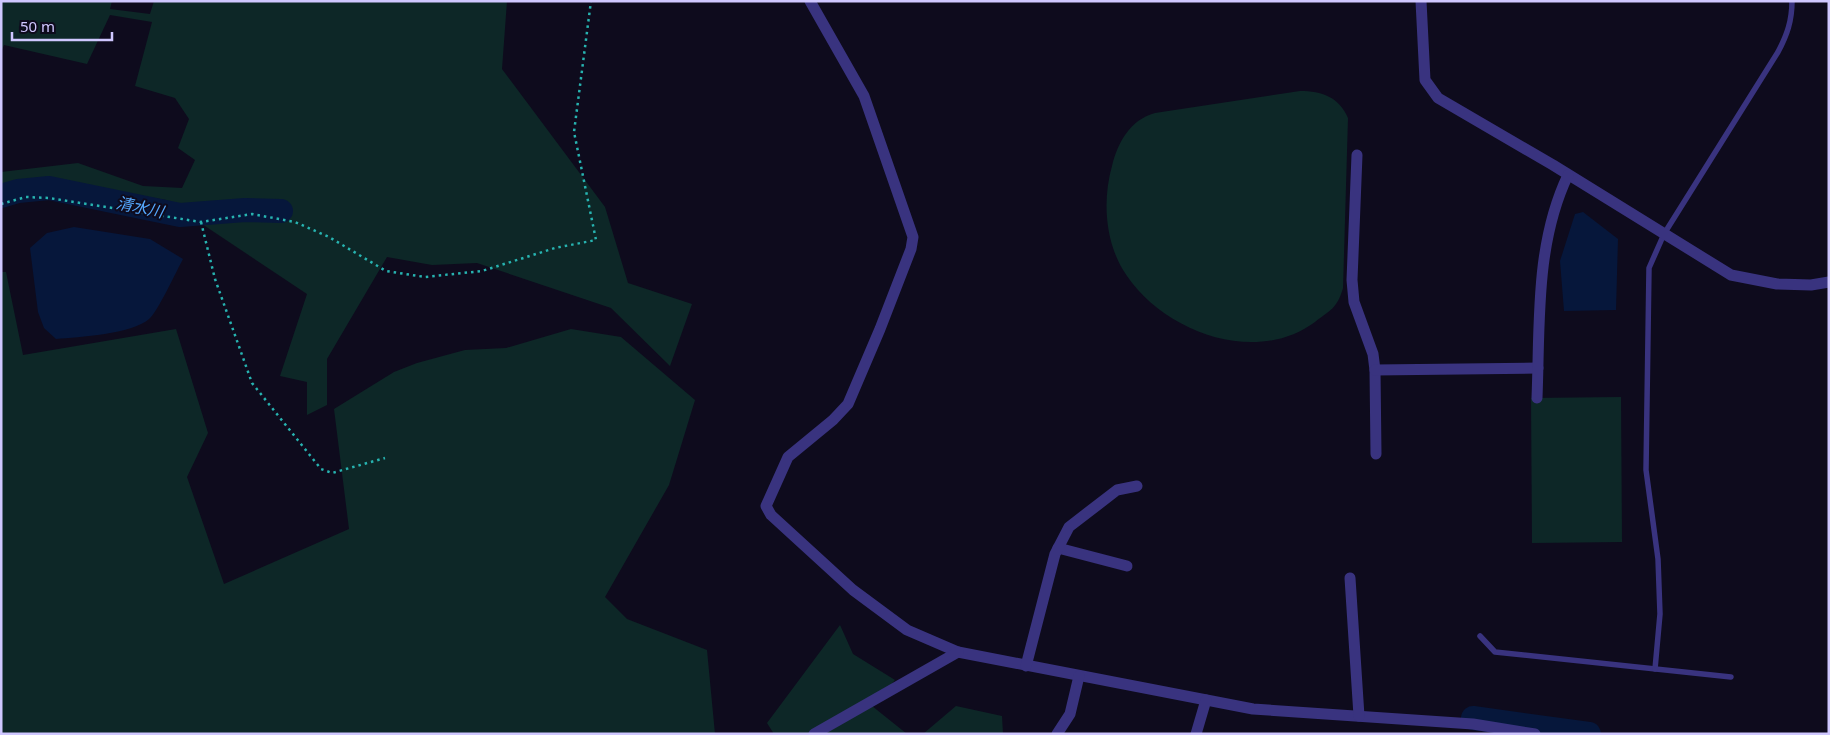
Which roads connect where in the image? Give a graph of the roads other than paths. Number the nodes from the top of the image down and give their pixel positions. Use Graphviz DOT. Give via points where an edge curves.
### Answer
graph roads {
  1 [pos="810,1"];
  2 [pos="1421,1"];
  3 [pos="1792,1"];
  4 [pos="1357,155"];
  5 [pos="1568,175"];
  6 [pos="1664,234"];
  7 [pos="1829,282"];
  8 [pos="1538,368"];
  9 [pos="1376,370"];
  10 [pos="1538,398"];
  11 [pos="1376,454"];
  12 [pos="1137,486"];
  13 [pos="1058,548"];
  14 [pos="1127,566"];
  15 [pos="1350,578"];
  16 [pos="1480,636"];
  17 [pos="958,652"];
  18 [pos="1026,666"];
  19 [pos="1655,669"];
  20 [pos="1079,676"];
  21 [pos="1731,678"];
  22 [pos="1206,700"];
  23 [pos="1359,716"];
  24 [pos="1476,730"];
  25 [pos="814,734"];
  26 [pos="1057,734"];
  27 [pos="1196,734"];
  28 [pos="1535,734"];
  1 -- 17 [label="street" via="864,96 913,237 880,330 848,404 788,457 766,506 771,515 861,596 907,630"];
  2 -- 5 [label="street" via="1425,80 1438,98"];
  3 -- 6 [label="lane" via="1787,34 1778,52"];
  4 -- 9 [label="street" via="1352,280 1354,302"];
  5 -- 6 [label="street"];
  5 -- 8 [label="street" via="1556,200 1542,265"];
  6 -- 7 [label="street" via="1731,275 1777,284"];
  6 -- 19 [label="lane" via="1649,268 1646,470 1658,559 1660,614"];
  8 -- 9 [label="street"];
  8 -- 10 [label="street"];
  9 -- 11 [label="street"];
  12 -- 13 [label="street" via="1117,490 1068,527"];
  13 -- 14 [label="street"];
  13 -- 18 [label="street"];
  15 -- 23 [label="street"];
  16 -- 19 [label="lane" via="1496,652"];
  17 -- 18 [label="street"];
  17 -- 25 [label="street"];
  18 -- 20 [label="street"];
  19 -- 21 [label="lane"];
  20 -- 22 [label="street"];
  20 -- 26 [label="street" via="1070,714"];
  22 -- 23 [label="street" via="1253,709"];
  22 -- 27 [label="street"];
  23 -- 24 [label="street"];
  24 -- 28 [label="street"];
}
